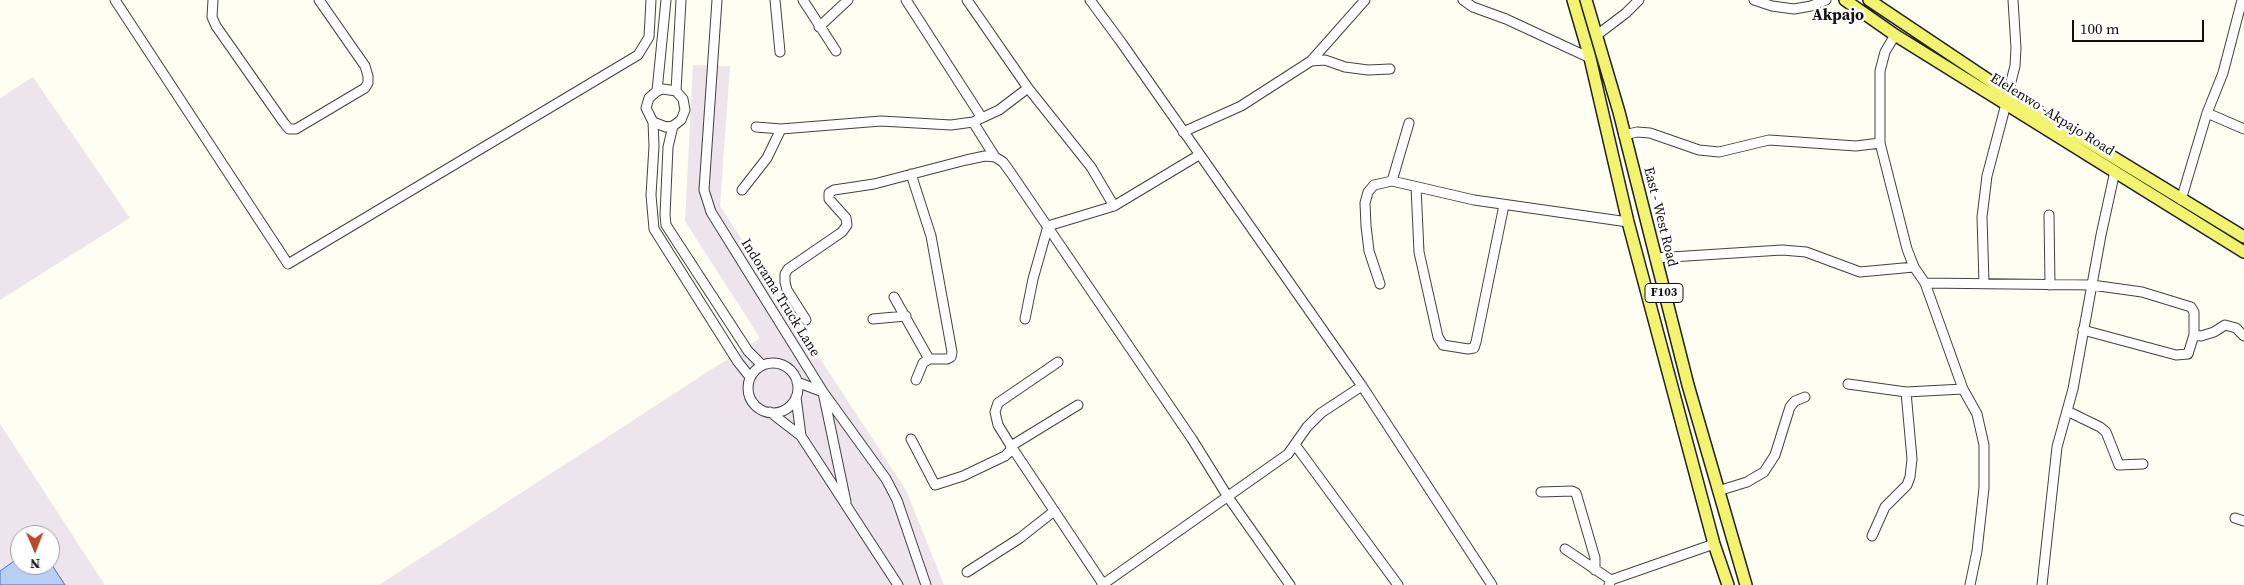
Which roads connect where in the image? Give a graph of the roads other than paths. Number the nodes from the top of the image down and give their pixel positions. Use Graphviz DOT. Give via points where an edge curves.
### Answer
graph roads {
  1 [pos="116,0"];
  2 [pos="213,0"];
  3 [pos="319,0"];
  4 [pos="651,0"];
  5 [pos="666,0"];
  6 [pos="680,0"];
  7 [pos="717,0"];
  8 [pos="775,0"];
  9 [pos="803,0"];
  10 [pos="848,0"];
  11 [pos="906,0"];
  12 [pos="967,0"];
  13 [pos="1090,0"];
  14 [pos="1365,0"];
  15 [pos="1463,0"];
  16 [pos="1573,0"];
  17 [pos="1586,0"];
  18 [pos="1639,0"];
  19 [pos="1754,0"];
  20 [pos="1826,0"];
  21 [pos="1845,0"];
  22 [pos="1869,0"];
  23 [pos="2013,0"];
  24 [pos="2242,0"];
  25 [pos="819,26"];
  26 [pos="1597,35"];
  27 [pos="1895,35"];
  28 [pos="836,51"];
  29 [pos="780,52"];
  30 [pos="1590,58"];
  31 [pos="1311,60"];
  32 [pos="1390,69"];
  33 [pos="1028,88"];
  34 [pos="657,91"];
  35 [pos="676,91"];
  36 [pos="2007,99"];
  37 [pos="2207,113"];
  38 [pos="977,120"];
  39 [pos="653,122"];
  40 [pos="1409,122"];
  41 [pos="672,126"];
  42 [pos="756,127"];
  43 [pos="781,129"];
  44 [pos="2244,129"];
  45 [pos="1183,132"];
  46 [pos="1624,135"];
  47 [pos="1880,143"];
  48 [pos="1199,155"];
  49 [pos="994,157"];
  50 [pos="2115,171"];
  51 [pos="912,174"];
  52 [pos="1392,181"];
  53 [pos="1416,187"];
  54 [pos="742,190"];
  55 [pos="2181,200"];
  56 [pos="1504,205"];
  57 [pos="1114,206"];
  58 [pos="2049,215"];
  59 [pos="1628,222"];
  60 [pos="1048,226"];
  61 [pos="2244,236"];
  62 [pos="2244,252"];
  63 [pos="1655,258"];
  64 [pos="1914,268"];
  65 [pos="1924,283"];
  66 [pos="1984,283"];
  67 [pos="1380,284"];
  68 [pos="2050,284"];
  69 [pos="2092,285"];
  70 [pos="894,297"];
  71 [pos="906,316"];
  72 [pos="873,319"];
  73 [pos="1025,319"];
  74 [pos="806,320"];
  75 [pos="2083,330"];
  76 [pos="2194,335"];
  77 [pos="2244,336"];
  78 [pos="928,359"];
  79 [pos="1058,362"];
  80 [pos="762,365"];
  81 [pos="750,377"];
  82 [pos="916,380"];
  83 [pos="797,382"];
  84 [pos="1848,384"];
  85 [pos="1362,386"];
  86 [pos="1963,389"];
  87 [pos="823,392"];
  88 [pos="1906,392"];
  89 [pos="796,396"];
  90 [pos="1805,397"];
  91 [pos="1078,405"];
  92 [pos="2067,411"];
  93 [pos="770,412"];
  94 [pos="801,436"];
  95 [pos="911,439"];
  96 [pos="1011,446"];
  97 [pos="1296,446"];
  98 [pos="2143,464"];
  99 [pos="1718,491"];
  100 [pos="1541,492"];
  101 [pos="1228,497"];
  102 [pos="848,508"];
  103 [pos="1054,512"];
  104 [pos="2235,518"];
  105 [pos="2244,521"];
  106 [pos="1872,536"];
  107 [pos="1714,544"];
  108 [pos="1565,549"];
  109 [pos="1595,570"];
  110 [pos="968,572"];
  111 [pos="1610,582"];
  112 [pos="898,585"];
  113 [pos="926,585"];
  114 [pos="1102,585"];
  115 [pos="1290,585"];
  116 [pos="1398,585"];
  117 [pos="1492,585"];
  118 [pos="1728,585"];
  119 [pos="1746,585"];
  120 [pos="1970,585"];
  121 [pos="2042,585"];
  1 -- 4 [label="street" via="288,264 638,55 649,37"];
  2 -- 3 [label="street" via="212,17 216,26 284,123 289,129 296,129 365,88 368,83 365,66"];
  5 -- 34 [label="street"];
  6 -- 35 [label="street"];
  7 -- 87 [label="street, Indorama Truck Lane" via="704,190 711,212"];
  8 -- 29 [label="street"];
  9 -- 25 [label="street"];
  10 -- 25 [label="street"];
  11 -- 38 [label="street"];
  12 -- 33 [label="street"];
  13 -- 45 [label="street"];
  14 -- 31 [label="street"];
  15 -- 30 [label="street" via="1473,8 1506,19"];
  16 -- 30 [label="main road, F103"];
  17 -- 26 [label="main road, East - West Road / F103"];
  18 -- 26 [label="street"];
  19 -- 20 [label="street" via="1794,9"];
  21 -- 27 [label="main road, Elelenwo -Akpajo Road"];
  22 -- 36 [label="main road"];
  23 -- 36 [label="street" via="2015,66"];
  24 -- 37 [label="street"];
  25 -- 28 [label="street"];
  26 -- 46 [label="main road, East - West Road / F103"];
  27 -- 36 [label="main road, Elelenwo -Akpajo Road"];
  27 -- 47 [label="street" via="1885,52 1880,72"];
  30 -- 59 [label="main road, F103"];
  31 -- 32 [label="street" via="1368,70"];
  31 -- 45 [label="street" via="1241,106"];
  33 -- 38 [label="street" via="999,110"];
  33 -- 57 [label="street" via="1091,168"];
  34 -- 35 [label="street"];
  34 -- 39 [label="street" via="647,103 647,114"];
  35 -- 41 [label="street" via="683,99 685,110 681,120"];
  36 -- 50 [label="main road, Elelenwo -Akpajo Road"];
  36 -- 55 [label="main road"];
  36 -- 66 [label="street" via="1987,176 1982,217"];
  37 -- 44 [label="street"];
  37 -- 55 [label="street"];
  38 -- 43 [label="street" via="950,125 865,122"];
  38 -- 49 [label="street"];
  39 -- 41 [label="street" via="659,126"];
  39 -- 81 [label="street" via="651,195 654,228"];
  40 -- 52 [label="street"];
  41 -- 80 [label="street" via="668,147 666,225 748,350"];
  42 -- 43 [label="street"];
  43 -- 54 [label="street" via="767,158"];
  45 -- 48 [label="street"];
  46 -- 47 [label="street" via="1650,133 1700,150 1719,152 1769,140 1856,146"];
  46 -- 63 [label="main road, East - West Road / F103"];
  47 -- 64 [label="street"];
  48 -- 57 [label="street"];
  48 -- 85 [label="street"];
  49 -- 51 [label="street" via="985,156"];
  49 -- 60 [label="street" via="1012,173"];
  50 -- 62 [label="main road, Elelenwo -Akpajo Road"];
  50 -- 69 [label="street"];
  51 -- 74 [label="street" via="829,193 829,199 846,218 847,225 785,274 787,290"];
  51 -- 78 [label="street" via="935,254 952,352 951,358"];
  52 -- 53 [label="street"];
  52 -- 67 [label="street" via="1374,184 1365,203 1369,251"];
  53 -- 56 [label="street"];
  53 -- 56 [label="street" via="1419,252 1438,337 1443,345 1474,348"];
  55 -- 61 [label="main road"];
  56 -- 59 [label="street"];
  57 -- 60 [label="street"];
  58 -- 68 [label="street"];
  59 -- 107 [label="main road, F103"];
  60 -- 73 [label="street"];
  60 -- 101 [label="street"];
  63 -- 64 [label="street" via="1782,250 1806,252 1860,272"];
  63 -- 99 [label="main road, East - West Road / F103"];
  64 -- 65 [label="street"];
  65 -- 66 [label="street"];
  65 -- 86 [label="street"];
  66 -- 68 [label="street"];
  68 -- 69 [label="street"];
  69 -- 75 [label="street"];
  69 -- 76 [label="street" via="2142,292 2191,307"];
  70 -- 71 [label="street"];
  71 -- 72 [label="street"];
  71 -- 78 [label="street"];
  75 -- 76 [label="street" via="2176,355 2188,354"];
  75 -- 92 [label="street"];
  76 -- 77 [label="street" via="2214,332 2225,325 2236,328"];
  78 -- 82 [label="street"];
  79 -- 96 [label="street" via="995,407 998,425"];
  80 -- 81 [label="street"];
  80 -- 83 [label="street" via="784,365 795,375"];
  81 -- 93 [label="street" via="750,398 758,408"];
  83 -- 87 [label="street"];
  83 -- 89 [label="street"];
  84 -- 88 [label="street"];
  85 -- 97 [label="street" via="1322,413"];
  85 -- 117 [label="street"];
  86 -- 88 [label="street"];
  86 -- 120 [label="street" via="1977,414 1984,445 1984,488"];
  87 -- 102 [label="street"];
  87 -- 113 [label="street, Indorama Truck Lane" via="897,500"];
  88 -- 106 [label="street" via="1912,459 1910,477 1907,485 1885,507"];
  89 -- 93 [label="street" via="786,409"];
  89 -- 94 [label="street"];
  90 -- 99 [label="street" via="1790,407 1775,454 1764,472 1747,482"];
  91 -- 96 [label="street"];
  92 -- 98 [label="street" via="2106,432 2119,465"];
  92 -- 121 [label="street" via="2057,447"];
  93 -- 94 [label="street"];
  94 -- 102 [label="street"];
  95 -- 96 [label="street" via="934,485 963,476 1005,456"];
  96 -- 103 [label="street"];
  97 -- 101 [label="street"];
  97 -- 116 [label="street"];
  99 -- 119 [label="main road, East - West Road / F103"];
  100 -- 109 [label="street" via="1576,493 1595,558"];
  101 -- 114 [label="street"];
  101 -- 115 [label="street"];
  102 -- 112 [label="street"];
  103 -- 110 [label="street"];
  103 -- 114 [label="street"];
  104 -- 105 [label="street"];
  107 -- 111 [label="street"];
  107 -- 118 [label="main road, F103"];
  108 -- 109 [label="street"];
  109 -- 111 [label="street"];
}
